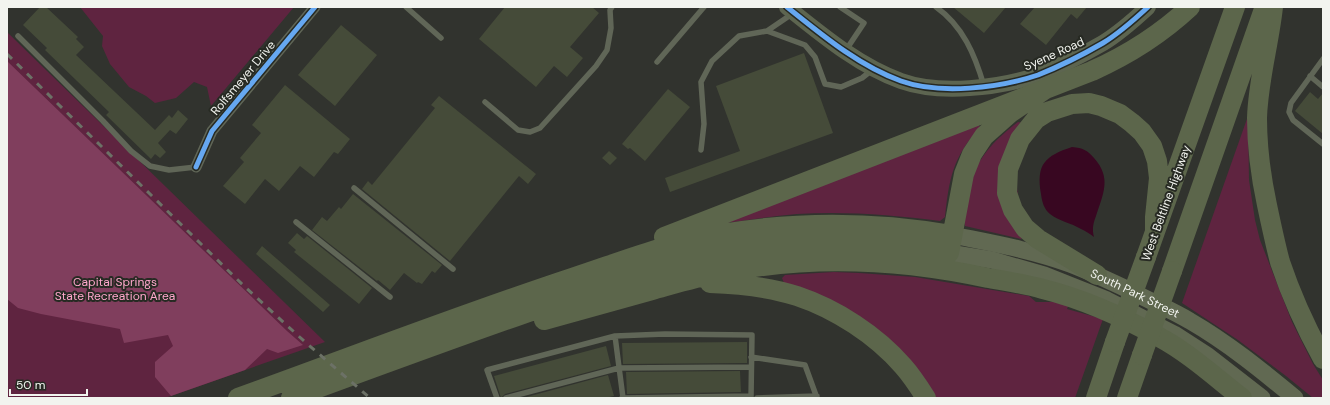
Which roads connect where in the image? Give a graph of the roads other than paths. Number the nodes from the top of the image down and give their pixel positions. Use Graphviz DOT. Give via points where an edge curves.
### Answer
graph roads {
  1 [pos="315,7"];
  2 [pos="406,7"];
  3 [pos="612,7"];
  4 [pos="704,7"];
  5 [pos="840,7"];
  6 [pos="936,7"];
  7 [pos="1148,7"];
  8 [pos="1190,7"];
  9 [pos="1235,7"];
  10 [pos="1265,7"];
  11 [pos="1273,7"];
  12 [pos="791,10"];
  13 [pos="767,32"];
  14 [pos="18,36"];
  15 [pos="441,38"];
  16 [pos="846,51"];
  17 [pos="1323,59"];
  18 [pos="657,62"];
  19 [pos="873,68"];
  20 [pos="1310,76"];
  21 [pos="984,86"];
  22 [pos="1050,86"];
  23 [pos="1323,87"];
  24 [pos="485,102"];
  25 [pos="1323,144"];
  26 [pos="701,150"];
  27 [pos="196,167"];
  28 [pos="354,188"];
  29 [pos="1269,212"];
  30 [pos="296,222"];
  31 [pos="1156,230"];
  32 [pos="950,244"];
  33 [pos="453,269"];
  34 [pos="1097,275"];
  35 [pos="684,282"];
  36 [pos="536,290"];
  37 [pos="390,298"];
  38 [pos="615,336"];
  39 [pos="1323,340"];
  40 [pos="1142,355"];
  41 [pos="751,357"];
  42 [pos="397,358"];
  43 [pos="1323,359"];
  44 [pos="751,367"];
  45 [pos="619,368"];
  46 [pos="753,397"];
  47 [pos="817,397"];
  48 [pos="238,398"];
  49 [pos="291,398"];
  50 [pos="496,398"];
  51 [pos="506,398"];
  52 [pos="623,398"];
  53 [pos="926,398"];
  54 [pos="1096,398"];
  55 [pos="1127,398"];
  56 [pos="1136,398"];
  57 [pos="1242,398"];
  58 [pos="1262,398"];
  59 [pos="1295,398"];
  1 -- 27 [label="street, Rolfsmeyer Drive" via="212,131"];
  2 -- 15 [label="lane"];
  3 -- 24 [label="lane" via="607,50 596,66 540,128 530,132 518,130"];
  4 -- 18 [label="lane"];
  5 -- 16 [label="lane" via="864,23"];
  6 -- 21 [label="lane" via="958,27 978,63"];
  7 -- 21 [label="street, Syene Road" via="1104,42 1063,63 1038,75"];
  8 -- 22 [label="highway" via="1130,53 1092,71"];
  9 -- 31 [label="highway, West Beltline Highway"];
  10 -- 40 [label="highway, bridge"];
  11 -- 29 [label="highway" via="1257,118 1260,161"];
  12 -- 13 [label="lane"];
  12 -- 16 [label="street, Syene Road"];
  13 -- 19 [label="lane" via="805,45 815,57 825,84 841,87 862,78"];
  13 -- 26 [label="lane" via="739,36 712,61 702,82 704,124"];
  14 -- 27 [label="lane" via="131,151 150,166 169,170"];
  16 -- 19 [label="street, Syene Road"];
  17 -- 20 [label="lane"];
  19 -- 21 [label="street, Syene Road" via="919,87 958,89"];
  20 -- 23 [label="lane"];
  20 -- 25 [label="lane" via="1290,103 1289,112 1293,120"];
  22 -- 32 [label="highway" via="1010,113 984,136 972,154 964,174"];
  22 -- 36 [label="highway" via="886,152 699,222"];
  28 -- 33 [label="lane"];
  29 -- 39 [label="highway"];
  29 -- 43 [label="highway" via="1280,262 1297,306"];
  30 -- 37 [label="lane"];
  31 -- 34 [label="highway" via="1160,178 1157,161 1152,146 1132,122 1101,106 1088,104 1072,104 1047,112 1036,119 1020,139 1008,169 1007,193 1013,210 1024,228"];
  31 -- 54 [label="highway, West Beltline Highway, bridge"];
  32 -- 34 [label="main road, South Park Street" via="1023,250"];
  32 -- 36 [label="highway" via="916,229 830,224 780,226 675,244"];
  32 -- 42 [label="highway" via="827,242 718,254 667,265"];
  32 -- 58 [label="main road, South Park Street" via="992,260 1044,275 1107,300 1174,334 1208,356"];
  34 -- 59 [label="main road, South Park Street" via="1191,321 1254,364"];
  35 -- 42 [label="highway"];
  35 -- 53 [label="highway" via="769,289 819,305 855,325 886,349 904,366"];
  35 -- 57 [label="highway" via="749,268 829,261 931,267 1044,289 1103,310 1160,338"];
  36 -- 48 [label="highway"];
  38 -- 41 [label="lane" via="752,336"];
  38 -- 45 [label="lane"];
  38 -- 50 [label="lane" via="487,370"];
  40 -- 55 [label="highway"];
  40 -- 56 [label="highway"];
  41 -- 44 [label="lane"];
  41 -- 47 [label="lane" via="805,365"];
  42 -- 49 [label="highway"];
  44 -- 45 [label="lane"];
  44 -- 46 [label="lane"];
  45 -- 51 [label="lane"];
  45 -- 52 [label="lane"];
  46 -- 47 [label="lane"];
  46 -- 52 [label="lane"];
}
